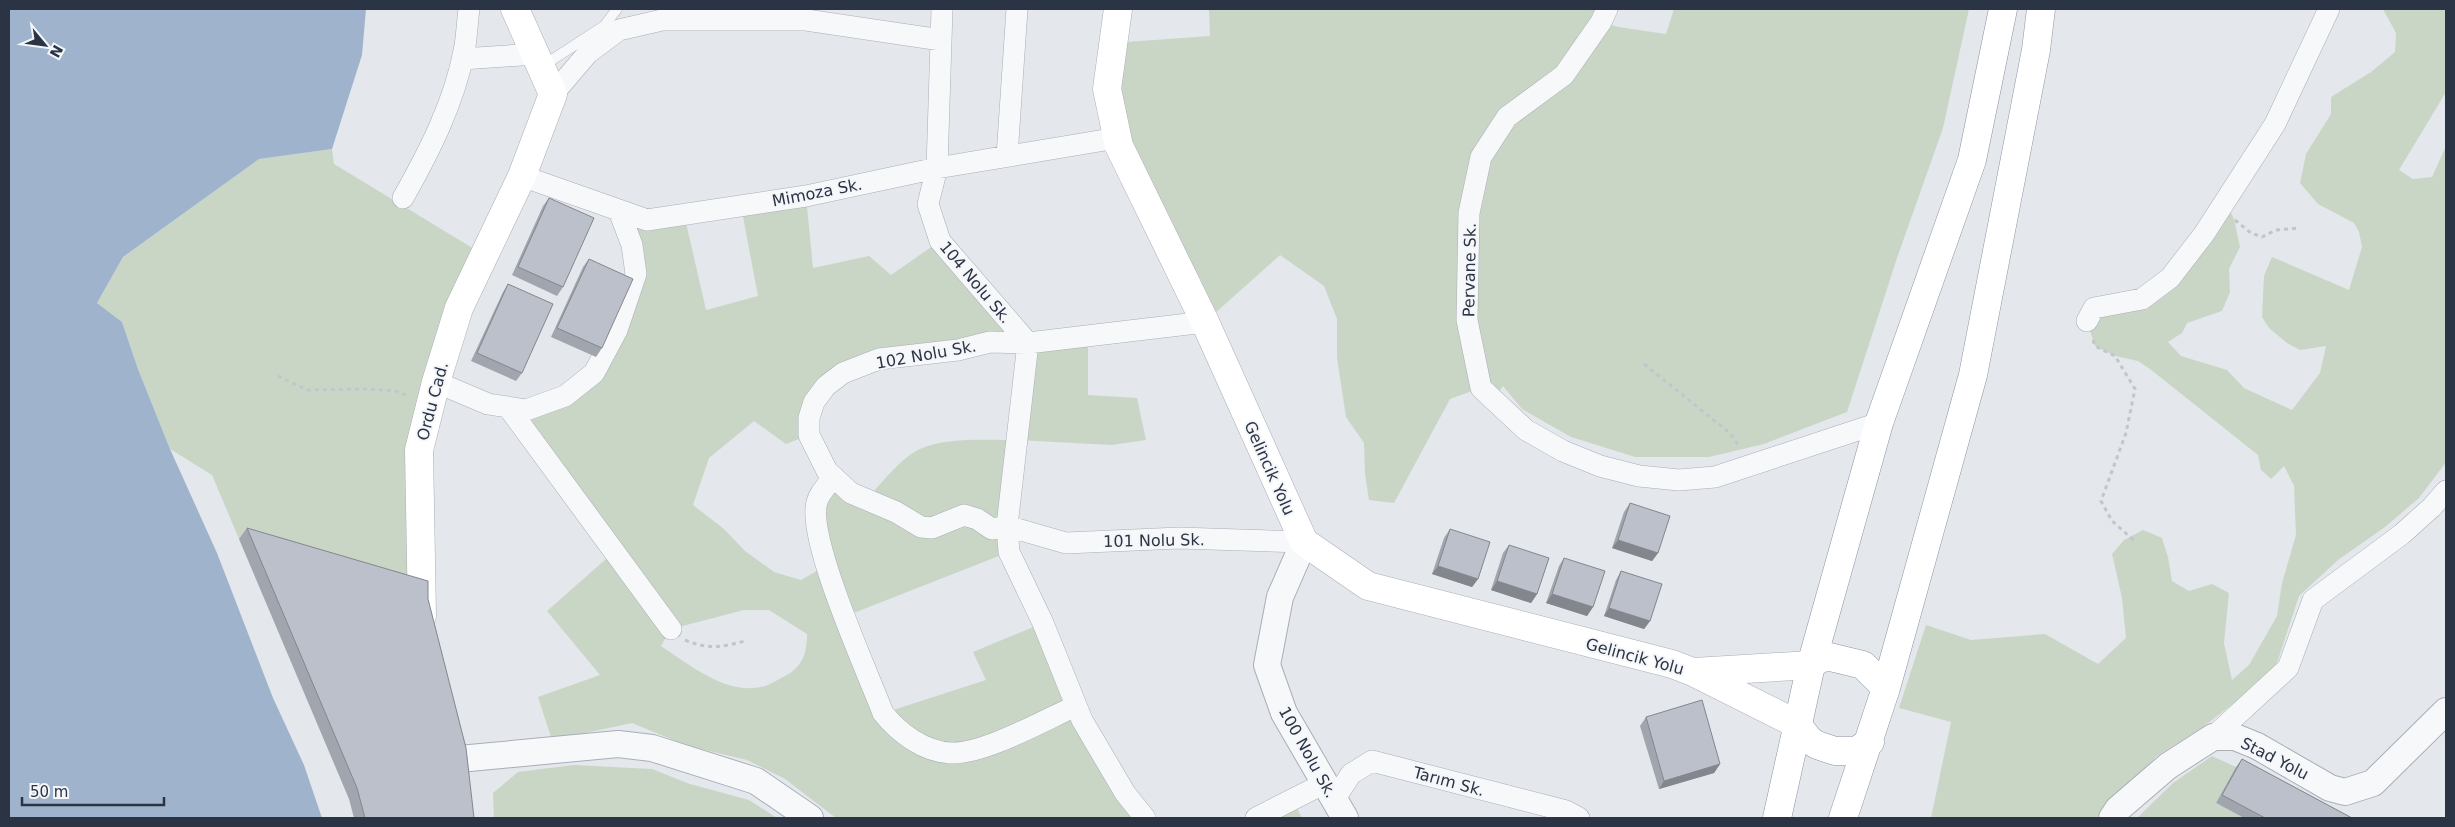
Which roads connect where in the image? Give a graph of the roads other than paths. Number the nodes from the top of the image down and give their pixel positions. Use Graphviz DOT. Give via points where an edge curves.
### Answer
graph roads {
  1 [pos="469,9"];
  2 [pos="515,9"];
  3 [pos="617,9"];
  4 [pos="942,9"];
  5 [pos="1017,9"];
  6 [pos="1118,9"];
  7 [pos="1607,9"];
  8 [pos="2003,9"];
  9 [pos="2041,9"];
  10 [pos="2329,9"];
  11 [pos="662,14"];
  12 [pos="806,14"];
  13 [pos="941,40"];
  14 [pos="462,59"];
  15 [pos="539,61"];
  16 [pos="553,94"];
  17 [pos="1117,138"];
  18 [pos="1007,156"];
  19 [pos="936,168"];
  20 [pos="522,176"];
  21 [pos="404,198"];
  22 [pos="619,211"];
  23 [pos="2087,321"];
  24 [pos="1204,322"];
  25 [pos="1028,343"];
  26 [pos="433,393"];
  27 [pos="508,407"];
  28 [pos="1879,423"];
  29 [pos="834,477"];
  30 [pos="2446,491"];
  31 [pos="1007,526"];
  32 [pos="1304,542"];
  33 [pos="671,629"];
  34 [pos="428,638"];
  35 [pos="1811,665"];
  36 [pos="1693,672"];
  37 [pos="1886,688"];
  38 [pos="1076,706"];
  39 [pos="2446,711"];
  40 [pos="1797,724"];
  41 [pos="452,732"];
  42 [pos="2212,737"];
  43 [pos="1870,742"];
  44 [pos="460,769"];
  45 [pos="1334,801"];
  46 [pos="810,818"];
  47 [pos="1145,818"];
  48 [pos="1256,818"];
  49 [pos="1579,818"];
  50 [pos="1777,818"];
  51 [pos="1843,818"];
  52 [pos="2112,818"];
  1 -- 14 [label="street"];
  2 -- 15 [label="main road"];
  3 -- 15 [label="lane" via="604,26"];
  4 -- 13 [label="street, 104 Nolu Sk."];
  5 -- 18 [label="street"];
  6 -- 17 [label="main road, Gelincik Yolu" via="1107,89"];
  7 -- 28 [label="street, Pervane Sk." via="1564,75 1507,117 1481,158 1470,213 1467,320 1481,388 1526,430 1563,451 1600,466 1639,476 1679,480 1715,478"];
  8 -- 28 [label="main road" via="1972,160"];
  9 -- 37 [label="main road" via="2036,50 1973,375"];
  10 -- 23 [label="street" via="2275,124 2204,234 2170,278 2142,299 2094,308"];
  11 -- 12 [label="street"];
  11 -- 16 [label="street" via="619,30 588,53"];
  12 -- 13 [label="street"];
  13 -- 19 [label="street, 104 Nolu Sk."];
  14 -- 15 [label="street"];
  14 -- 21 [label="street" via="445,114"];
  15 -- 16 [label="main road"];
  16 -- 20 [label="main road, Ordu Cad."];
  17 -- 18 [label="street, Mimoza Sk."];
  17 -- 24 [label="main road, Gelincik Yolu" via="1118,146"];
  18 -- 19 [label="street, Mimoza Sk."];
  19 -- 22 [label="street, Mimoza Sk." via="806,196 647,220"];
  19 -- 25 [label="street, 104 Nolu Sk." via="928,204 940,241"];
  20 -- 22 [label="street, Mimoza Sk."];
  20 -- 26 [label="main road, Ordu Cad." via="459,308"];
  22 -- 27 [label="street" via="632,245 636,274 617,330 594,373 566,396 526,410"];
  24 -- 25 [label="street"];
  24 -- 32 [label="main road, Gelincik Yolu"];
  25 -- 29 [label="street, 102 Nolu Sk." via="990,342 958,350 879,359 843,373 826,386 814,402 809,418 808,435"];
  25 -- 31 [label="street"];
  26 -- 27 [label="street"];
  26 -- 34 [label="main road, Ordu Cad." via="419,450 421,610"];
  27 -- 33 [label="street"];
  28 -- 35 [label="main road"];
  29 -- 31 [label="street, 102 Nolu Sk." via="851,493 922,527 932,528 964,515 992,529"];
  29 -- 38 [label="street" via="816,503 818,535 825,566 884,713 896,728 923,745 951,753 980,748"];
  30 -- 42 [label="street" via="2402,534 2312,600 2288,668"];
  31 -- 32 [label="street, 101 Nolu Sk." via="1066,543 1179,538"];
  31 -- 38 [label="street" via="1009,552"];
  32 -- 36 [label="main road, Gelincik Yolu" via="1368,586"];
  32 -- 45 [label="street, 100 Nolu Sk." via="1280,597 1267,665 1284,713"];
  35 -- 36 [label="main road"];
  35 -- 37 [label="main road" via="1821,658 1830,657 1863,665"];
  35 -- 40 [label="main road"];
  36 -- 40 [label="main road"];
  37 -- 43 [label="main road"];
  38 -- 47 [label="street" via="1125,793"];
  39 -- 42 [label="street, Stad Yolu" via="2373,784 2345,792 2330,788 2257,746 2235,737"];
  40 -- 43 [label="main road" via="1809,740 1835,751 1856,751"];
  40 -- 50 [label="main road"];
  41 -- 44 [label="main road"];
  42 -- 52 [label="street" via="2168,766 2118,809"];
  43 -- 51 [label="main road"];
  44 -- 46 [label="street" via="618,744 652,748 756,781"];
  45 -- 48 [label="street"];
  45 -- 49 [label="street, Tarım Sk." via="1351,774 1372,761"];
}
